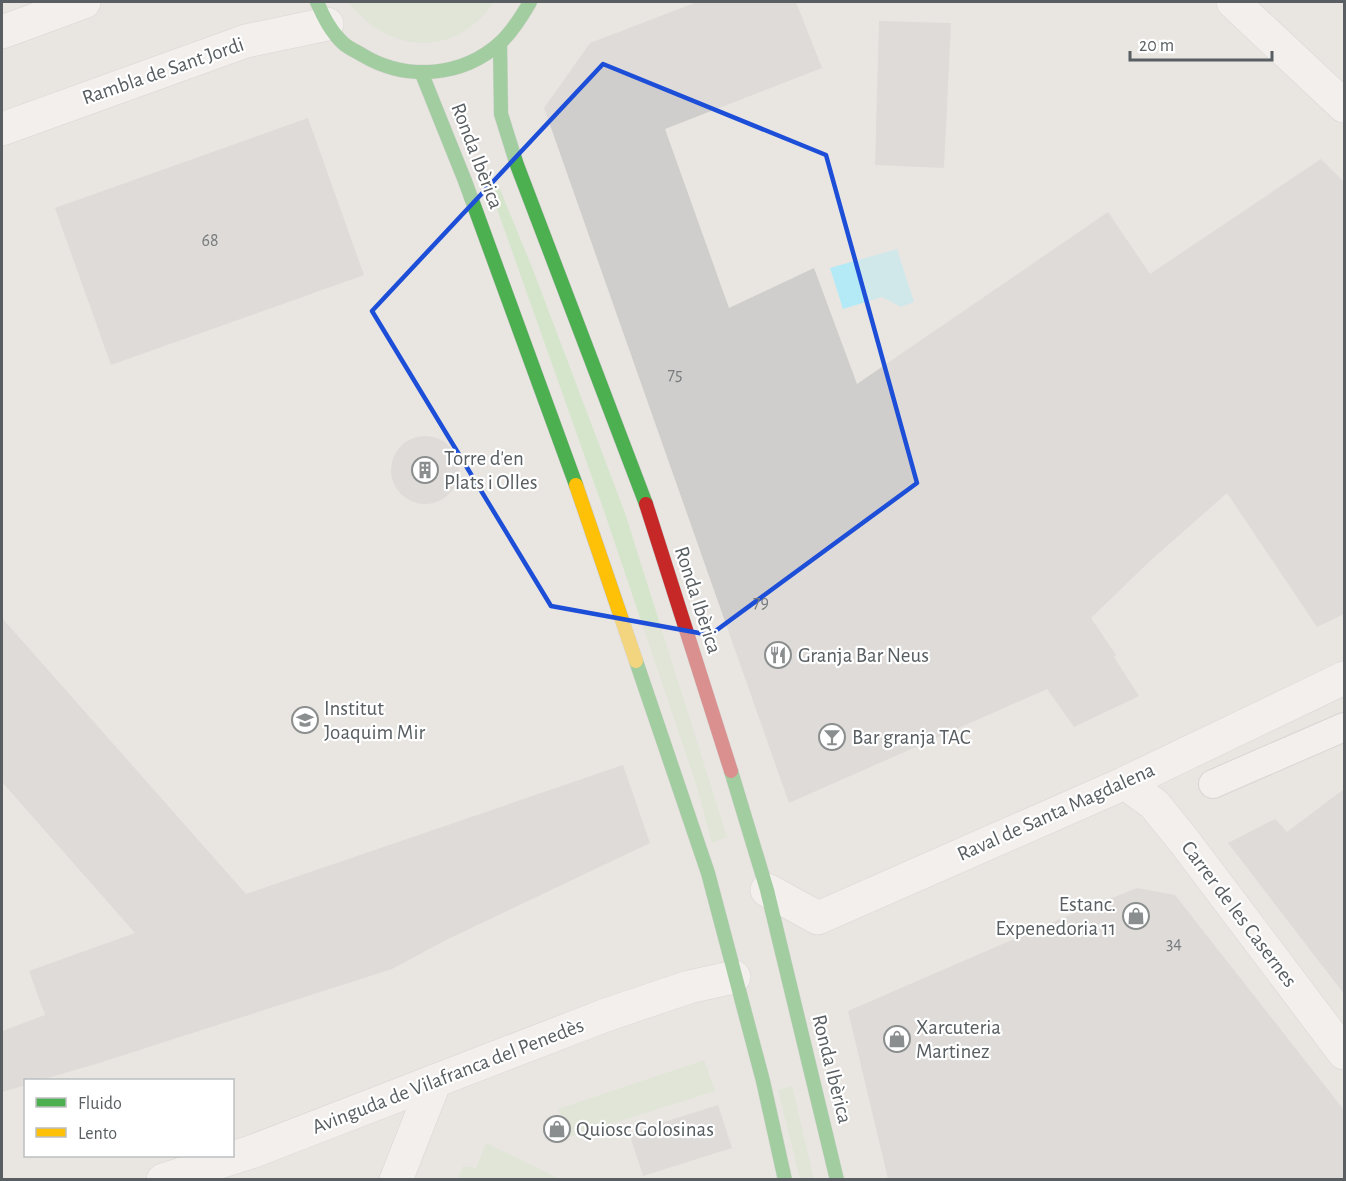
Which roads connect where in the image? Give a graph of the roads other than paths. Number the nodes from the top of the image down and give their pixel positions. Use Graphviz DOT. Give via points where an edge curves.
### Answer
graph roads {
  1 [pos="84,2"];
  2 [pos="530,2"];
  3 [pos="1233,2"];
  4 [pos="322,13"];
  5 [pos="2,32"];
  6 [pos="500,43"];
  7 [pos="422,74"];
  8 [pos="1344,106"];
  9 [pos="2,129"];
  10 [pos="1344,678"];
  11 [pos="1344,727"];
  12 [pos="1125,783"];
  13 [pos="1213,784"];
  14 [pos="767,890"];
  15 [pos="734,977"];
  16 [pos="1344,1053"];
  17 [pos="435,1081"];
  18 [pos="163,1179"];
  19 [pos="396,1179"];
  20 [pos="785,1179"];
  21 [pos="837,1179"];
  1 -- 5 [label="street"];
  2 -- 6 [label="street"];
  3 -- 8 [label="street"];
  4 -- 7 [label="street" via="345,45 381,66"];
  4 -- 9 [label="street, Rambla de Sant Jordi"];
  6 -- 7 [label="street" via="464,66"];
  6 -- 14 [label="street, Ronda Ibèrica" via="501,114 517,165 645,502"];
  7 -- 15 [label="street, Ronda Ibèrica" via="592,530 708,873"];
  10 -- 12 [label="street, Raval de Santa Magdalena"];
  11 -- 13 [label="lane"];
  12 -- 14 [label="street, Raval de Santa Magdalena" via="818,918"];
  12 -- 16 [label="street, Carrer de les Casernes" via="1154,804"];
  14 -- 21 [label="street, Ronda Ibèrica"];
  15 -- 17 [label="street, Avinguda de Vilafranca del Penedès" via="689,987 606,1015"];
  15 -- 20 [label="street, Ronda Ibèrica"];
  17 -- 18 [label="street, Avinguda de Vilafranca del Penedès" via="251,1152"];
  17 -- 19 [label="street"];
}
